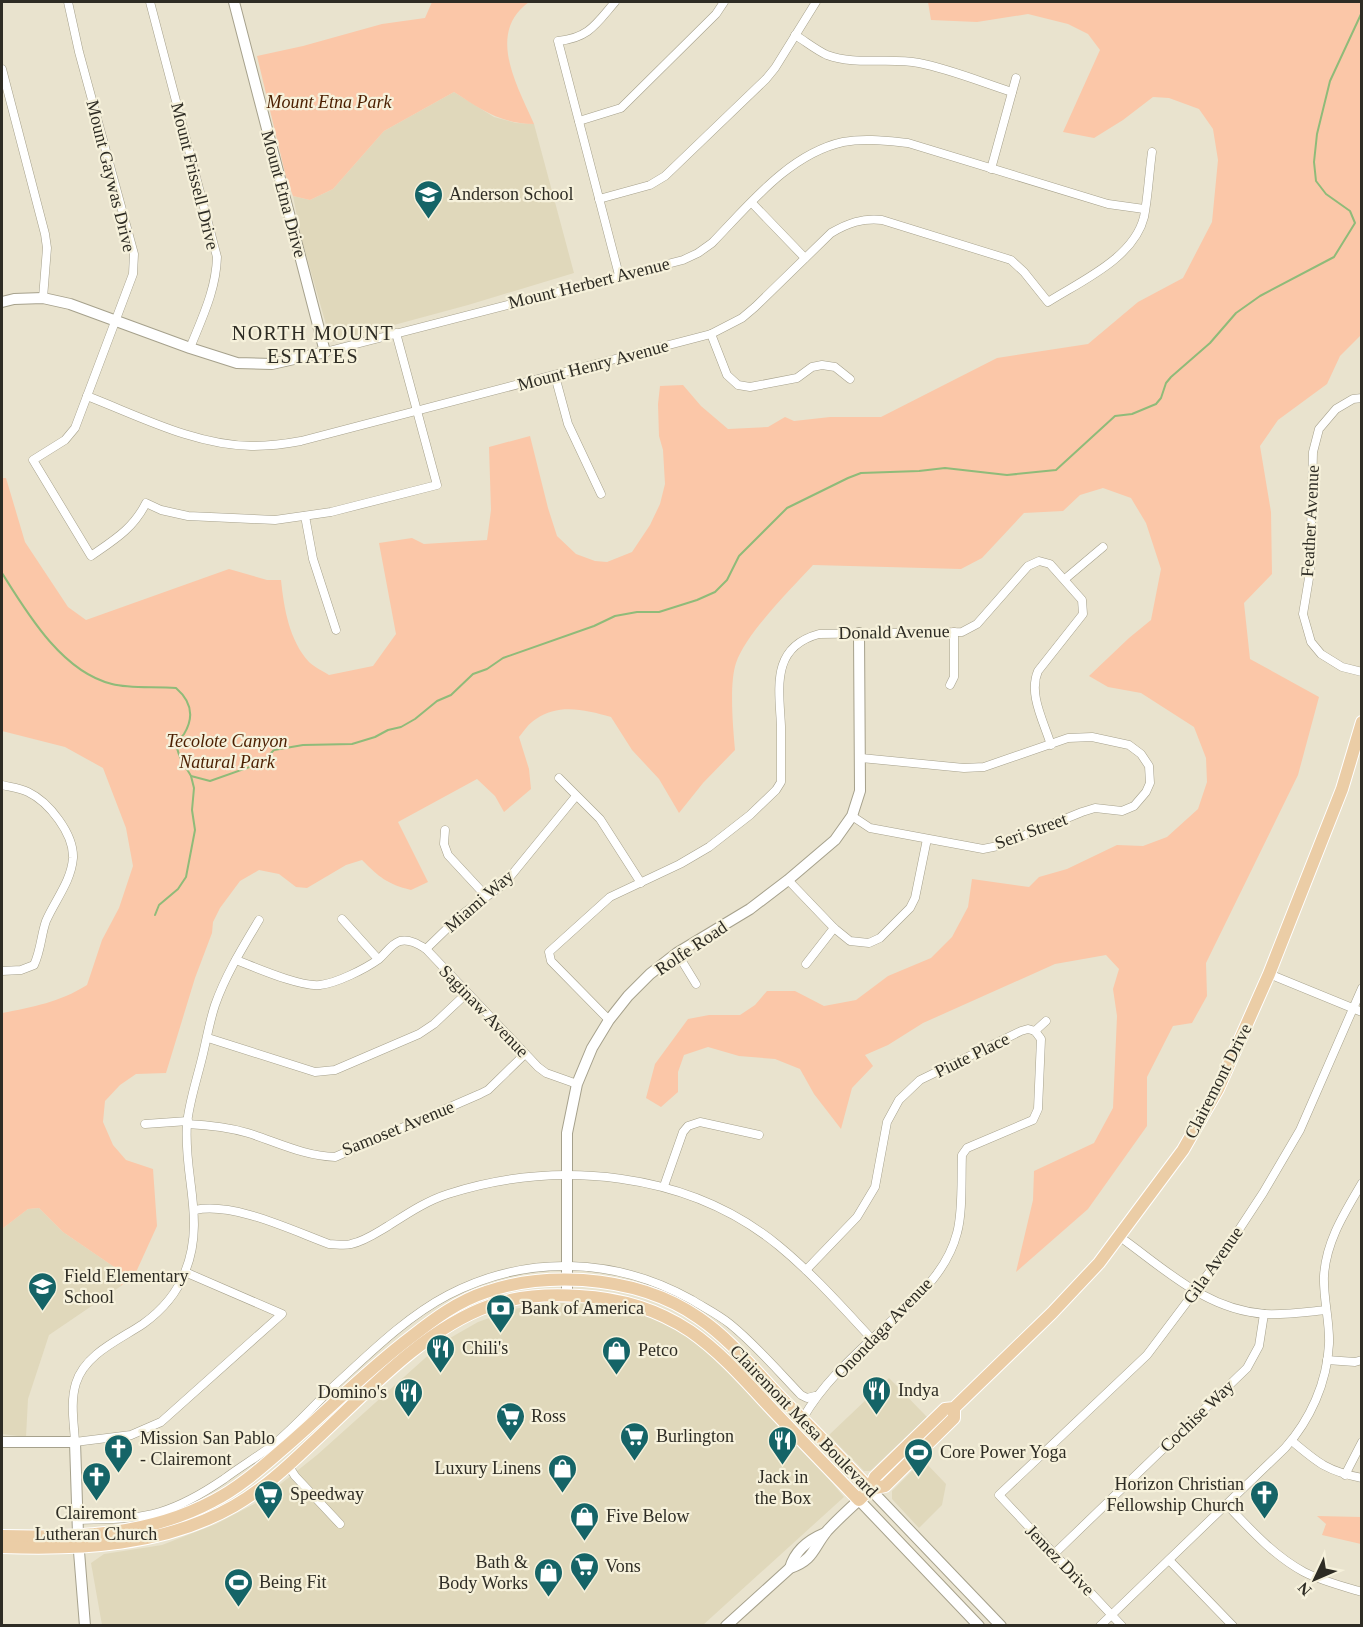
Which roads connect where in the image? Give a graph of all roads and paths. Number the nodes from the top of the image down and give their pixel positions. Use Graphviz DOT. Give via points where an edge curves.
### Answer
graph roads {
  1 [pos="68,2"];
  2 [pos="150,2"];
  3 [pos="234,2"];
  4 [pos="615,2"];
  5 [pos="724,2"];
  6 [pos="816,2"];
  7 [pos="795,35"];
  8 [pos="2,69"];
  9 [pos="1016,78"];
  10 [pos="1012,92"];
  11 [pos="579,121"];
  12 [pos="1152,153"];
  13 [pos="991,169"];
  14 [pos="599,199"];
  15 [pos="752,203"];
  16 [pos="1144,209"];
  17 [pos="806,258"];
  18 [pos="618,275"];
  19 [pos="43,298"];
  20 [pos="2,302"];
  21 [pos="116,320"];
  22 [pos="396,333"];
  23 [pos="711,334"];
  24 [pos="190,348"];
  25 [pos="325,352"];
  26 [pos="555,376"];
  27 [pos="850,379"];
  28 [pos="87,396"];
  29 [pos="1362,398"];
  30 [pos="416,411"];
  31 [pos="601,494"];
  32 [pos="305,516"];
  33 [pos="1103,547"];
  34 [pos="1065,579"];
  35 [pos="336,630"];
  36 [pos="954,632"];
  37 [pos="859,633"];
  38 [pos="1362,672"];
  39 [pos="950,685"];
  40 [pos="1362,722"];
  41 [pos="1051,745"];
  42 [pos="1358,751"];
  43 [pos="861,758"];
  44 [pos="559,778"];
  45 [pos="2,785"];
  46 [pos="576,796"];
  47 [pos="852,816"];
  48 [pos="445,830"];
  49 [pos="927,838"];
  50 [pos="788,880"];
  51 [pos="641,883"];
  52 [pos="486,896"];
  53 [pos="342,919"];
  54 [pos="259,920"];
  55 [pos="834,928"];
  56 [pos="426,949"];
  57 [pos="677,953"];
  58 [pos="378,959"];
  59 [pos="236,960"];
  60 [pos="806,964"];
  61 [pos="2,971"];
  62 [pos="1269,974"];
  63 [pos="696,984"];
  64 [pos="1362,987"];
  65 [pos="467,993"];
  66 [pos="1353,1008"];
  67 [pos="1362,1012"];
  68 [pos="609,1020"];
  69 [pos="1046,1021"];
  70 [pos="1035,1031"];
  71 [pos="208,1038"];
  72 [pos="525,1054"];
  73 [pos="578,1084"];
  74 [pos="188,1123"];
  75 [pos="145,1124"];
  76 [pos="759,1135"];
  77 [pos="567,1175"];
  78 [pos="1362,1183"];
  79 [pos="664,1186"];
  80 [pos="195,1210"];
  81 [pos="1120,1237"];
  82 [pos="566,1265"];
  83 [pos="806,1270"];
  84 [pos="185,1272"];
  85 [pos="566,1279"];
  86 [pos="1195,1293"];
  87 [pos="567,1295"];
  88 [pos="1326,1310"];
  89 [pos="1264,1314"];
  90 [pos="872,1339"];
  91 [pos="1327,1360"];
  92 [pos="1362,1360"];
  93 [pos="815,1396"];
  94 [pos="803,1418"];
  95 [pos="294,1440"];
  96 [pos="1292,1441"];
  97 [pos="2,1442"];
  98 [pos="75,1442"];
  99 [pos="1362,1442"];
  100 [pos="288,1465"];
  101 [pos="1345,1475"];
  102 [pos="1362,1478"];
  103 [pos="870,1489"];
  104 [pos="999,1495"];
  105 [pos="858,1500"];
  106 [pos="1227,1504"];
  107 [pos="79,1520"];
  108 [pos="340,1524"];
  109 [pos="2,1536"];
  110 [pos="78,1540"];
  111 [pos="2,1547"];
  112 [pos="1054,1554"];
  113 [pos="1169,1560"];
  114 [pos="1362,1592"];
  115 [pos="1112,1615"];
  116 [pos="82,1624"];
  117 [pos="726,1626"];
  118 [pos="979,1626"];
  119 [pos="1001,1626"];
  120 [pos="1100,1626"];
  121 [pos="1122,1626"];
  122 [pos="1233,1626"];
  1 -- 21 [label="street, Mount Gaywas Drive" via="134,254 133,274"];
  2 -- 24 [label="street, Mount Frissell Drive" via="217,257 213,290"];
  3 -- 25 [label="street, Mount Etna Drive"];
  4 -- 11 [label="street" via="589,32 558,41"];
  5 -- 11 [label="street" via="621,108"];
  6 -- 7 [label="street"];
  7 -- 10 [label="street" via="824,54 858,61 921,63"];
  7 -- 14 [label="street" via="766,79 665,176 650,185"];
  8 -- 19 [label="street" via="45,234"];
  9 -- 10 [label="street"];
  10 -- 13 [label="street"];
  11 -- 14 [label="street"];
  12 -- 16 [label="street"];
  13 -- 15 [label="street, Mount Herbert Avenue" via="908,143 843,142 791,167"];
  13 -- 16 [label="street, Mount Herbert Avenue" via="1108,204"];
  14 -- 18 [label="street"];
  15 -- 17 [label="street"];
  15 -- 18 [label="street, Mount Herbert Avenue" via="698,253"];
  16 -- 17 [label="street, Mount Henry Avenue" via="1136,237 1121,255 1048,302 1011,260 882,220 846,224"];
  17 -- 23 [label="street, Mount Henry Avenue" via="742,318"];
  18 -- 22 [label="street, Mount Herbert Avenue"];
  19 -- 20 [label="street, Mount Herbert Avenue"];
  19 -- 21 [label="street, Mount Herbert Avenue"];
  21 -- 24 [label="street, Mount Herbert Avenue"];
  21 -- 28 [label="street, Mount Gaywas Drive"];
  22 -- 25 [label="street, Mount Herbert Avenue"];
  22 -- 30 [label="street"];
  23 -- 26 [label="street, Mount Henry Avenue"];
  23 -- 27 [label="street" via="727,375 738,385 750,387 797,378 822,365 835,367"];
  24 -- 25 [label="street, Mount Herbert Avenue" via="237,363 258,365"];
  26 -- 30 [label="street, Mount Henry Avenue"];
  26 -- 31 [label="street" via="568,424"];
  28 -- 30 [label="street, Mount Henry Avenue" via="188,435 249,446 302,441"];
  28 -- 32 [label="street, Mount Gaywas Drive" via="75,428 65,440 33,460 91,556 130,528 146,503 202,518 275,520"];
  29 -- 38 [label="street, Feather Avenue" via="1336,409 1318,429 1313,452 1310,572 1303,614 1311,642 1321,654 1342,667"];
  30 -- 32 [label="street" via="436,484"];
  32 -- 35 [label="street" via="313,559"];
  33 -- 34 [label="street"];
  34 -- 36 [label="street, Donald Avenue" via="1050,564 1039,561 1028,566 977,624"];
  34 -- 41 [label="street" via="1082,600 1083,614 1035,678 1034,692"];
  36 -- 37 [label="street, Donald Avenue"];
  36 -- 39 [label="street" via="954,676"];
  37 -- 43 [label="street, Rolfe Road"];
  37 -- 51 [label="street, Donald Avenue" via="808,636 786,657 778,679 781,782 776,790 709,847"];
  40 -- 42 [label="main road, Clairemont Drive"];
  41 -- 43 [label="street" via="984,767"];
  41 -- 49 [label="street, Seri Street" via="1068,738 1092,737 1129,745 1149,766 1150,783 1134,806 1122,811 1095,808 998,846 983,849"];
  42 -- 62 [label="main road, Clairemont Drive"];
  43 -- 47 [label="street, Rolfe Road" via="860,791"];
  44 -- 46 [label="street"];
  45 -- 61 [label="street" via="32,794 58,818 70,840 73,857 34,965"];
  46 -- 51 [label="street" via="600,819"];
  46 -- 52 [label="street, Miami Way" via="505,883"];
  47 -- 49 [label="street, Seri Street" via="870,828"];
  47 -- 50 [label="street, Rolfe Road" via="835,840"];
  48 -- 52 [label="street" via="448,855"];
  49 -- 55 [label="street" via="915,898 880,938 869,943 850,941"];
  50 -- 55 [label="street"];
  50 -- 57 [label="street, Rolfe Road" via="750,909"];
  51 -- 68 [label="street, Donald Avenue" via="610,897 549,952 551,961"];
  52 -- 56 [label="street, Miami Way"];
  53 -- 58 [label="street"];
  54 -- 59 [label="street"];
  55 -- 60 [label="street"];
  56 -- 58 [label="street" via="403,940"];
  56 -- 65 [label="street, Saginaw Avenue"];
  57 -- 63 [label="street"];
  57 -- 68 [label="street, Rolfe Road" via="642,981"];
  58 -- 59 [label="street" via="357,972 321,985 307,985"];
  59 -- 71 [label="street" via="214,1007"];
  62 -- 66 [label="street"];
  62 -- 81 [label="main road, Clairemont Drive" via="1218,1089 1183,1149"];
  64 -- 66 [label="street, Gila Avenue"];
  65 -- 71 [label="street" via="420,1034 323,1073"];
  65 -- 72 [label="street, Saginaw Avenue"];
  66 -- 67 [label="street"];
  66 -- 86 [label="street, Gila Avenue" via="1300,1130 1263,1193"];
  68 -- 73 [label="street, Rolfe Road" via="592,1048"];
  69 -- 70 [label="street"];
  70 -- 83 [label="street, Piute Place" via="1021,1031 920,1080 898,1100 887,1122 875,1187 857,1217"];
  70 -- 90 [label="street, Onondaga Avenue" via="1041,1039 1038,1109 1034,1120 967,1148 962,1155 957,1234 947,1259 922,1293"];
  71 -- 74 [label="street"];
  72 -- 73 [label="street, Saginaw Avenue" via="546,1073"];
  72 -- 74 [label="street, Samoset Avenue" via="488,1090 335,1157 317,1157 246,1133"];
  73 -- 77 [label="street, Rolfe Road" via="567,1133"];
  74 -- 75 [label="street, Samoset Avenue"];
  74 -- 80 [label="street"];
  76 -- 79 [label="street" via="700,1122 688,1126"];
  77 -- 79 [label="street"];
  77 -- 80 [label="street" via="492,1181 445,1195 371,1236 345,1245 329,1244 231,1209"];
  77 -- 82 [label="street, Rolfe Road"];
  78 -- 88 [label="street" via="1337,1224 1327,1256"];
  79 -- 83 [label="street" via="728,1213 778,1245"];
  80 -- 84 [label="street" via="193,1244"];
  81 -- 86 [label="street"];
  81 -- 103 [label="main road, Clairemont Drive" via="1052,1313 954,1408 954,1418 885,1486"];
  82 -- 85 [label="street, Rolfe Road"];
  82 -- 93 [label="street, Clairemont Mesa Boulevard" via="614,1270 666,1286 729,1323 801,1395"];
  82 -- 107 [label="street, Clairemont Mesa Boulevard" via="484,1280 432,1304 382,1343 272,1445 188,1501 134,1517"];
  83 -- 90 [label="street"];
  84 -- 98 [label="street" via="164,1306 101,1350 81,1372 73,1399"];
  84 -- 98 [label="street" via="282,1314 160,1422 131,1435"];
  85 -- 87 [label="street, Rolfe Road"];
  85 -- 94 [label="main road, Clairemont Mesa Boulevard" via="631,1287 675,1304 736,1348"];
  85 -- 95 [label="main road, Clairemont Mesa Boulevard" via="533,1280 485,1292 443,1312 381,1360"];
  86 -- 89 [label="street" via="1221,1305"];
  86 -- 104 [label="street, Gila Avenue" via="1147,1355"];
  87 -- 100 [label="main road, Clairemont Mesa Boulevard" via="534,1296 489,1306 451,1324 398,1364"];
  87 -- 105 [label="main road, Clairemont Mesa Boulevard" via="627,1302 688,1330 725,1359"];
  88 -- 89 [label="street"];
  88 -- 91 [label="street"];
  89 -- 112 [label="street, Cochise Way" via="1258,1346 1247,1368"];
  90 -- 93 [label="street, Onondaga Avenue"];
  91 -- 92 [label="street"];
  91 -- 96 [label="street" via="1308,1417"];
  93 -- 94 [label="street, Onondaga Avenue"];
  94 -- 103 [label="main road, Clairemont Mesa Boulevard"];
  95 -- 100 [label="main road"];
  95 -- 110 [label="main road, Clairemont Mesa Boulevard" via="246,1480 203,1506 145,1527"];
  96 -- 101 [label="street" via="1323,1467"];
  96 -- 106 [label="street"];
  97 -- 98 [label="street"];
  98 -- 107 [label="street"];
  99 -- 101 [label="street"];
  100 -- 108 [label="street"];
  100 -- 110 [label="main road, Clairemont Mesa Boulevard" via="240,1503 182,1530 148,1539"];
  101 -- 102 [label="street"];
  103 -- 105 [label="main road, Clairemont Drive"];
  103 -- 119 [label="street, Clairemont Mesa Boulevard"];
  104 -- 112 [label="street, Jemez Drive"];
  105 -- 117 [label="street, Clairemont Drive" via="825,1533 808,1541 793,1556 790,1568"];
  105 -- 118 [label="street, Clairemont Mesa Boulevard"];
  106 -- 113 [label="street"];
  106 -- 114 [label="street" via="1278,1555 1304,1571"];
  107 -- 110 [label="street"];
  109 -- 110 [label="main road, Clairemont Mesa Boulevard"];
  110 -- 111 [label="main road, Clairemont Mesa Boulevard"];
  110 -- 116 [label="street"];
  112 -- 115 [label="street, Jemez Drive"];
  113 -- 115 [label="street"];
  113 -- 122 [label="street"];
  115 -- 120 [label="street"];
  115 -- 121 [label="street, Jemez Drive"];
}
